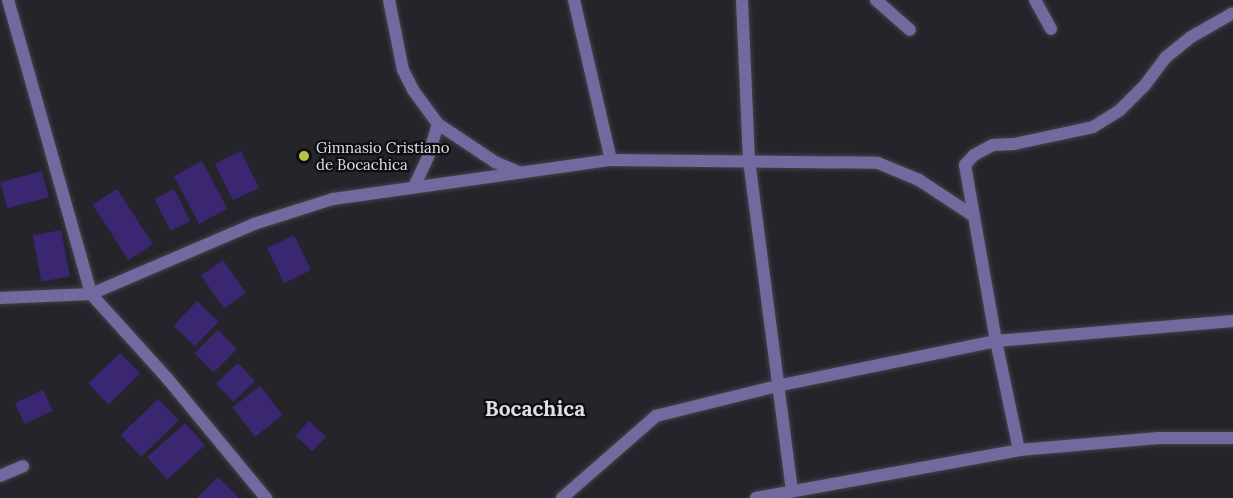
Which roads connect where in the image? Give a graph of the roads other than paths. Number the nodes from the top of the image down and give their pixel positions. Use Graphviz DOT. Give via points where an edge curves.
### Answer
graph roads {
  1 [pos="8,0"];
  2 [pos="389,0"];
  3 [pos="574,0"];
  4 [pos="742,0"];
  5 [pos="876,0"];
  6 [pos="1035,0"];
  7 [pos="1233,13"];
  8 [pos="1051,29"];
  9 [pos="910,30"];
  10 [pos="438,124"];
  11 [pos="611,160"];
  12 [pos="749,160"];
  13 [pos="520,173"];
  14 [pos="414,187"];
  15 [pos="972,215"];
  16 [pos="91,294"];
  17 [pos="0,298"];
  18 [pos="1233,321"];
  19 [pos="996,341"];
  20 [pos="777,386"];
  21 [pos="1233,438"];
  22 [pos="1019,450"];
  23 [pos="23,466"];
  24 [pos="0,476"];
  25 [pos="792,491"];
  26 [pos="266,498"];
  27 [pos="562,498"];
  28 [pos="757,498"];
  1 -- 16 [label="street"];
  2 -- 10 [label="street" via="407,80"];
  3 -- 11 [label="street"];
  4 -- 12 [label="street"];
  5 -- 9 [label="street"];
  6 -- 8 [label="street"];
  7 -- 15 [label="street" via="1191,37 1165,58 1120,110 1094,127 993,145 974,155 964,165"];
  10 -- 13 [label="street" via="495,162"];
  10 -- 14 [label="street"];
  11 -- 12 [label="street"];
  11 -- 13 [label="street"];
  12 -- 15 [label="street" via="878,163 919,180"];
  12 -- 20 [label="street"];
  13 -- 14 [label="street"];
  14 -- 16 [label="street" via="333,199 265,221"];
  15 -- 19 [label="street"];
  16 -- 17 [label="street"];
  16 -- 26 [label="street"];
  18 -- 19 [label="street"];
  19 -- 20 [label="street"];
  19 -- 22 [label="street"];
  20 -- 25 [label="street"];
  20 -- 27 [label="street" via="656,416"];
  21 -- 22 [label="street" via="1158,438"];
  22 -- 25 [label="street"];
  23 -- 24 [label="street"];
  25 -- 28 [label="street"];
}
